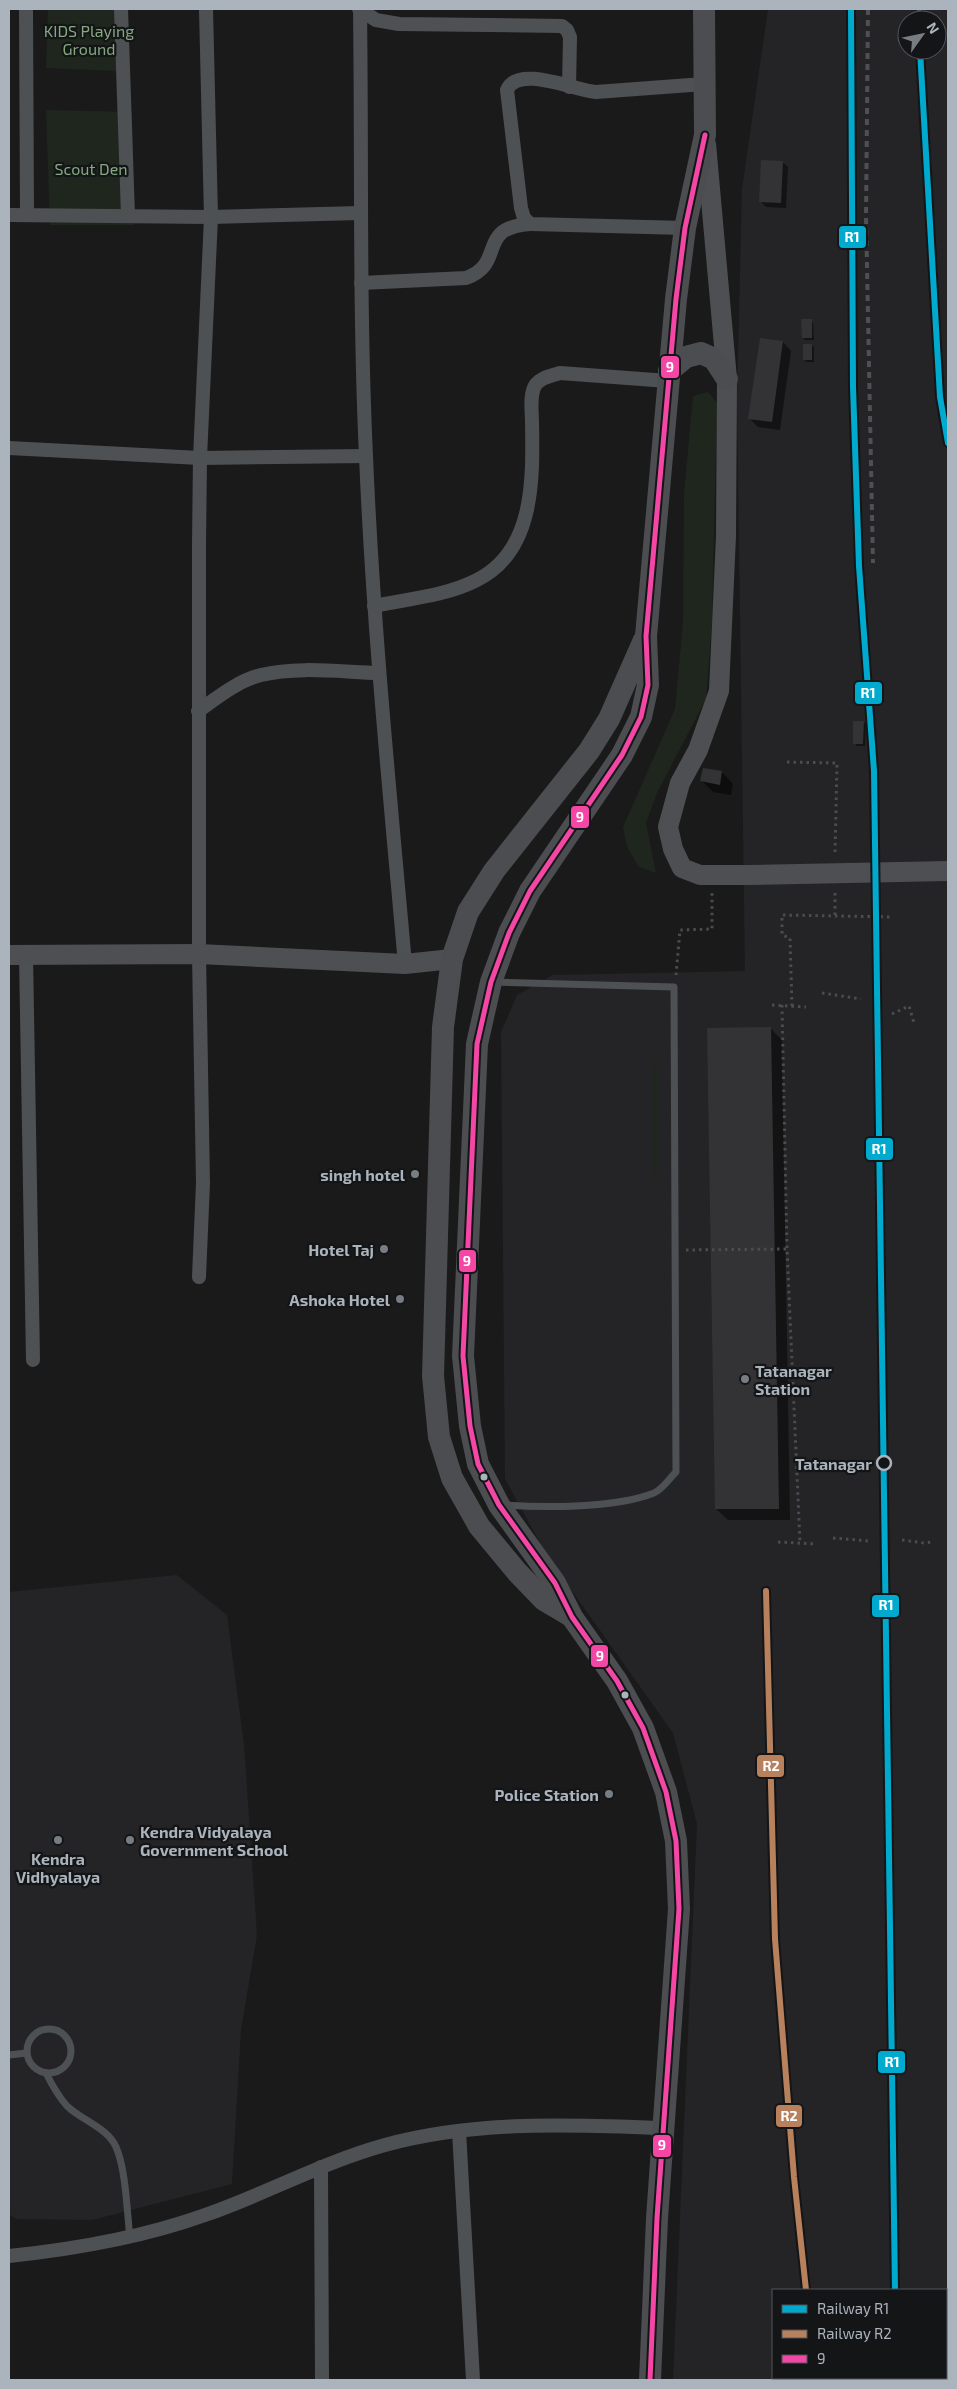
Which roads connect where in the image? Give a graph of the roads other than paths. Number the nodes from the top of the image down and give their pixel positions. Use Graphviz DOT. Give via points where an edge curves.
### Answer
graph roads {
  1 [pos="26,9"];
  2 [pos="121,9"];
  3 [pos="206,9"];
  4 [pos="359,9"];
  5 [pos="704,9"];
  6 [pos="704,84"];
  7 [pos="569,87"];
  8 [pos="705,135"];
  9 [pos="360,213"];
  10 [pos="9,215"];
  11 [pos="26,215"];
  12 [pos="128,216"];
  13 [pos="211,218"];
  14 [pos="530,224"];
  15 [pos="686,228"];
  16 [pos="361,283"];
  17 [pos="669,376"];
  18 [pos="727,379"];
  19 [pos="9,448"];
  20 [pos="366,456"];
  21 [pos="200,458"];
  22 [pos="374,606"];
  23 [pos="646,636"];
  24 [pos="379,673"];
  25 [pos="198,711"];
  26 [pos="948,871"];
  27 [pos="199,954"];
  28 [pos="18,955"];
  29 [pos="452,959"];
  30 [pos="405,964"];
  31 [pos="491,982"];
  32 [pos="199,1277"];
  33 [pos="33,1360"];
  34 [pos="499,1505"];
  35 [pos="572,1617"];
  36 [pos="27,2053"];
  37 [pos="9,2055"];
  38 [pos="46,2073"];
  39 [pos="664,2128"];
  40 [pos="459,2131"];
  41 [pos="322,2167"];
  42 [pos="130,2238"];
  43 [pos="9,2256"];
  44 [pos="322,2380"];
  45 [pos="473,2380"];
  46 [pos="650,2380"];
  1 -- 11 [label="street"];
  2 -- 12 [label="street"];
  3 -- 13 [label="street"];
  4 -- 7 [label="street" via="376,20 400,24 562,26 570,37"];
  4 -- 9 [label="street"];
  5 -- 6 [label="main road"];
  6 -- 7 [label="street" via="596,92"];
  6 -- 8 [label="main road"];
  7 -- 14 [label="street" via="551,80 516,80 510,83 508,90 521,208"];
  8 -- 15 [label="main road"];
  8 -- 18 [label="main road"];
  9 -- 13 [label="street"];
  9 -- 16 [label="street"];
  10 -- 11 [label="street"];
  11 -- 12 [label="street"];
  12 -- 13 [label="street"];
  13 -- 21 [label="street"];
  14 -- 15 [label="street"];
  14 -- 16 [label="street" via="502,231 485,267 466,278"];
  15 -- 17 [label="main road"];
  16 -- 20 [label="street"];
  17 -- 18 [label="main road" via="686,357 701,353 714,359"];
  17 -- 22 [label="street" via="560,373 545,377 535,385 532,398 533,466 528,509 518,539 500,563 478,580 453,589"];
  17 -- 23 [label="main road"];
  18 -- 26 [label="main road, bridge" via="726,536 719,691 698,750 680,783 668,827 673,849 682,868 700,875"];
  19 -- 21 [label="street"];
  20 -- 21 [label="street"];
  20 -- 22 [label="street"];
  21 -- 25 [label="street"];
  22 -- 24 [label="street"];
  23 -- 29 [label="main road" via="609,719 589,751 494,871 468,912"];
  23 -- 31 [label="main road" via="648,685 641,717 622,755 530,891"];
  24 -- 25 [label="street" via="293,671 261,675 240,683"];
  24 -- 30 [label="street"];
  25 -- 27 [label="street"];
  27 -- 28 [label="main road"];
  27 -- 30 [label="main road"];
  27 -- 32 [label="street" via="203,1183"];
  28 -- 33 [label="street"];
  29 -- 30 [label="main road"];
  29 -- 35 [label="main road" via="443,1027 433,1376 439,1437 452,1478 479,1526 544,1600"];
  31 -- 34 [label="main road" via="477,1044 463,1356 470,1426 478,1464"];
  31 -- 34 [label="lane" via="674,987 676,1472 655,1493 613,1502 542,1508"];
  34 -- 35 [label="main road" via="555,1583"];
  35 -- 39 [label="main road" via="617,1681 642,1728 666,1792 676,1841 679,1908"];
  36 -- 37 [label="lane"];
  36 -- 38 [label="lane" via="33,2067"];
  36 -- 38 [label="lane" via="31,2038 36,2033 51,2030 64,2036 71,2050 70,2058 61,2070"];
  38 -- 42 [label="lane" via="67,2106 116,2146 121,2162"];
  39 -- 40 [label="street" via="523,2124"];
  39 -- 46 [label="main road"];
  40 -- 41 [label="street" via="385,2145"];
  40 -- 45 [label="street"];
  41 -- 42 [label="street" via="205,2215"];
  41 -- 44 [label="street"];
  42 -- 43 [label="street"];
}
